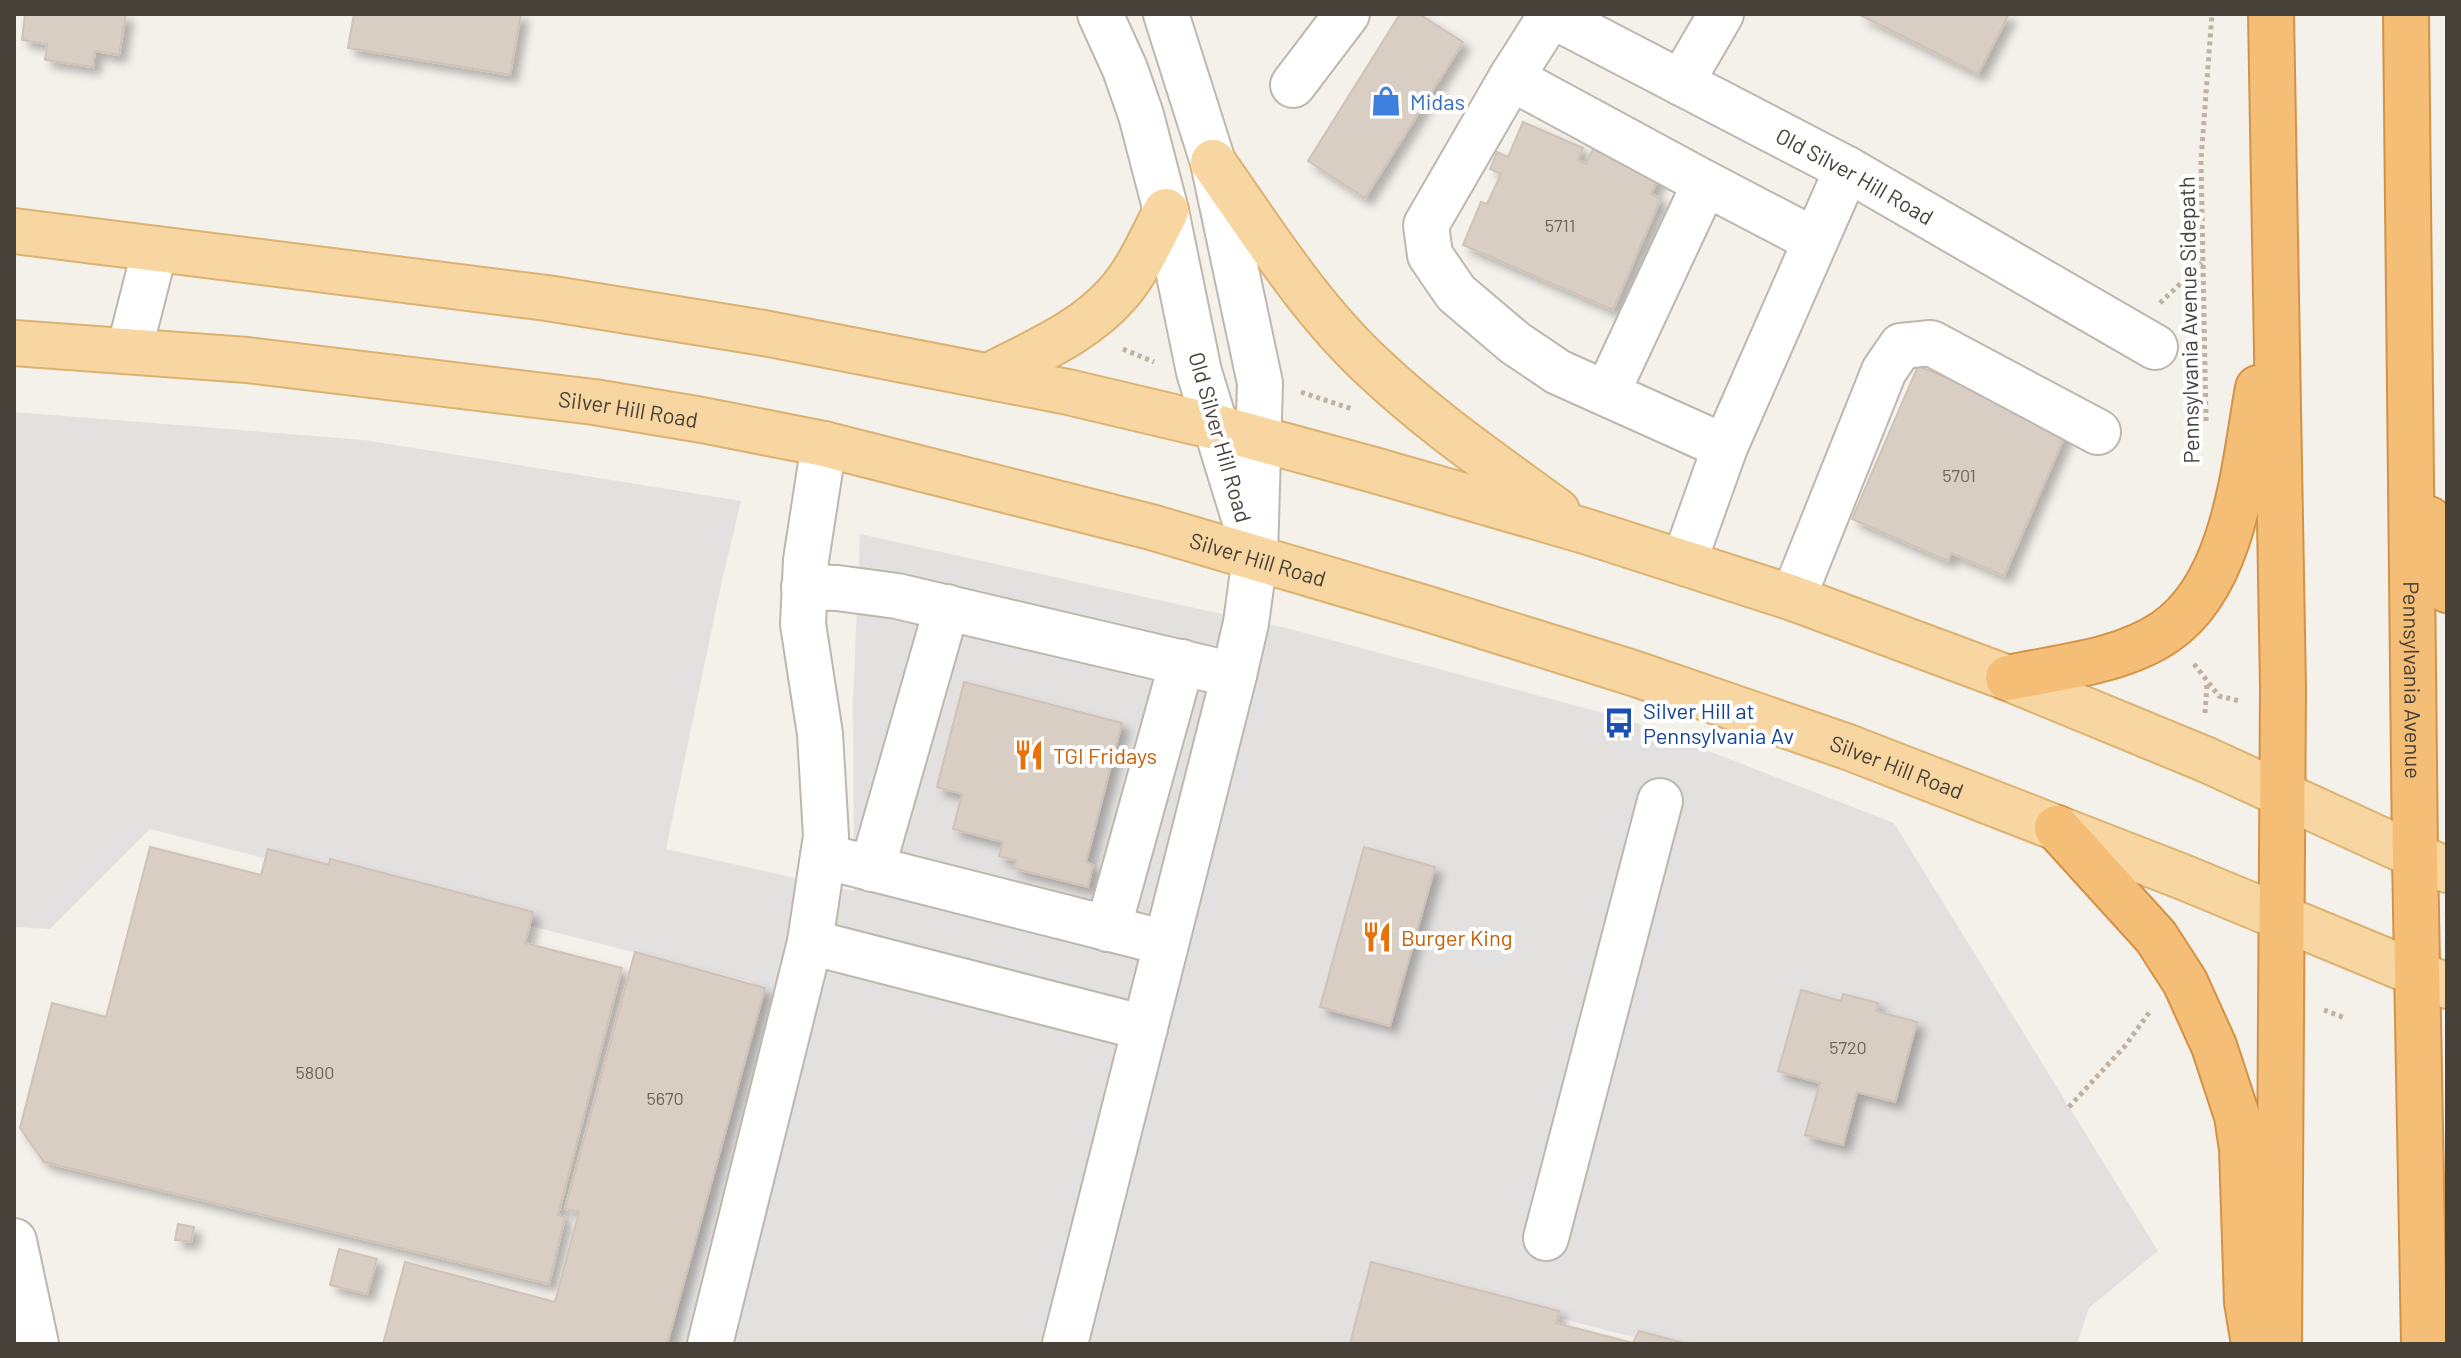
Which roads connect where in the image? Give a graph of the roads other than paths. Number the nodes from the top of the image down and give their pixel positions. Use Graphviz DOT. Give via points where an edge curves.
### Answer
graph roads {
  1 [pos="1100,14"];
  2 [pos="1347,14"];
  3 [pos="1721,14"];
  4 [pos="2271,14"];
  5 [pos="2406,14"];
  6 [pos="1550,15"];
  7 [pos="1172,19"];
  8 [pos="1511,78"];
  9 [pos="1681,83"];
  10 [pos="1293,85"];
  11 [pos="1213,162"];
  12 [pos="1847,169"];
  13 [pos="1705,183"];
  14 [pos="1166,211"];
  15 [pos="14,231"];
  16 [pos="1814,240"];
  17 [pos="155,249"];
  18 [pos="2275,295"];
  19 [pos="2143,339"];
  20 [pos="14,343"];
  21 [pos="129,351"];
  22 [pos="989,376"];
  23 [pos="1607,393"];
  24 [pos="1216,427"];
  25 [pos="2098,432"];
  26 [pos="1258,439"];
  27 [pos="824,444"];
  28 [pos="1725,447"];
  29 [pos="2412,454"];
  30 [pos="1585,531"];
  31 [pos="1255,557"];
  32 [pos="1684,562"];
  33 [pos="804,587"];
  34 [pos="2447,590"];
  35 [pos="1793,598"];
  36 [pos="947,607"];
  37 [pos="1182,662"];
  38 [pos="1234,675"];
  39 [pos="2008,678"];
  40 [pos="2283,796"];
  41 [pos="1660,801"];
  42 [pos="2057,828"];
  43 [pos="823,856"];
  44 [pos="2431,863"];
  45 [pos="872,869"];
  46 [pos="2282,918"];
  47 [pos="1108,929"];
  48 [pos="810,942"];
  49 [pos="1166,943"];
  50 [pos="2432,980"];
  51 [pos="1145,1028"];
  52 [pos="1546,1238"];
  53 [pos="14,1241"];
  54 [pos="2447,1329"];
  55 [pos="36,1344"];
  56 [pos="710,1344"];
  57 [pos="1065,1344"];
  58 [pos="2254,1344"];
  59 [pos="2279,1344"];
  60 [pos="2424,1344"];
  61 [pos="2444,1344"];
  1 -- 14 [label="street, Old Silver Hill Road" via="1141,115"];
  2 -- 10 [label="street"];
  3 -- 9 [label="street"];
  4 -- 18 [label="highway"];
  5 -- 29 [label="highway, Pennsylvania Avenue"];
  6 -- 8 [label="street"];
  6 -- 9 [label="street, Old Silver Hill Road"];
  7 -- 11 [label="street, Old Silver Hill Road"];
  8 -- 13 [label="street"];
  8 -- 23 [label="street" via="1426,225 1430,255 1456,293 1515,343 1558,372"];
  9 -- 12 [label="street, Old Silver Hill Road"];
  11 -- 26 [label="street, Old Silver Hill Road" via="1260,383"];
  11 -- 30 [label="main road" via="1313,301 1373,367 1456,438"];
  12 -- 16 [label="street"];
  12 -- 19 [label="street, Old Silver Hill Road"];
  13 -- 16 [label="street"];
  13 -- 23 [label="street"];
  14 -- 22 [label="main road" via="1135,271 1106,306 1076,331"];
  14 -- 24 [label="street, Old Silver Hill Road" via="1199,372"];
  15 -- 17 [label="main road"];
  16 -- 28 [label="street"];
  17 -- 21 [label="street"];
  17 -- 22 [label="main road" via="547,298"];
  18 -- 39 [label="highway" via="2230,532 2200,596 2166,631 2146,642"];
  18 -- 40 [label="highway"];
  20 -- 21 [label="main road, Silver Hill Road"];
  21 -- 27 [label="main road, Silver Hill Road" via="357,371 578,400"];
  22 -- 24 [label="main road"];
  23 -- 28 [label="street"];
  24 -- 26 [label="main road"];
  24 -- 31 [label="street, Old Silver Hill Road"];
  25 -- 35 [label="street" via="1931,343 1901,346 1884,371"];
  26 -- 30 [label="main road"];
  26 -- 31 [label="street, Old Silver Hill Road"];
  27 -- 31 [label="main road, Silver Hill Road"];
  27 -- 33 [label="street"];
  28 -- 32 [label="street"];
  29 -- 34 [label="highway"];
  29 -- 44 [label="highway, Pennsylvania Avenue"];
  30 -- 32 [label="main road"];
  31 -- 38 [label="street"];
  31 -- 42 [label="main road, Silver Hill Road" via="1678,688"];
  32 -- 35 [label="main road"];
  33 -- 36 [label="street"];
  33 -- 43 [label="street" via="803,624 820,734"];
  35 -- 39 [label="main road"];
  36 -- 37 [label="street"];
  36 -- 45 [label="street"];
  37 -- 38 [label="street"];
  37 -- 47 [label="street"];
  38 -- 49 [label="street"];
  39 -- 40 [label="main road"];
  40 -- 44 [label="main road"];
  40 -- 46 [label="highway"];
  41 -- 52 [label="street"];
  42 -- 46 [label="main road, Silver Hill Road"];
  42 -- 58 [label="highway" via="2156,937 2185,982 2214,1046 2242,1149 2247,1302"];
  43 -- 45 [label="street"];
  43 -- 48 [label="street"];
  44 -- 50 [label="highway, Pennsylvania Avenue"];
  45 -- 47 [label="street"];
  46 -- 50 [label="main road, Silver Hill Road"];
  46 -- 59 [label="highway"];
  47 -- 49 [label="street"];
  48 -- 51 [label="street"];
  48 -- 56 [label="street"];
  49 -- 51 [label="street"];
  50 -- 60 [label="highway, Pennsylvania Avenue"];
  51 -- 57 [label="street"];
  53 -- 55 [label="street"];
  54 -- 61 [label="highway"];
}
